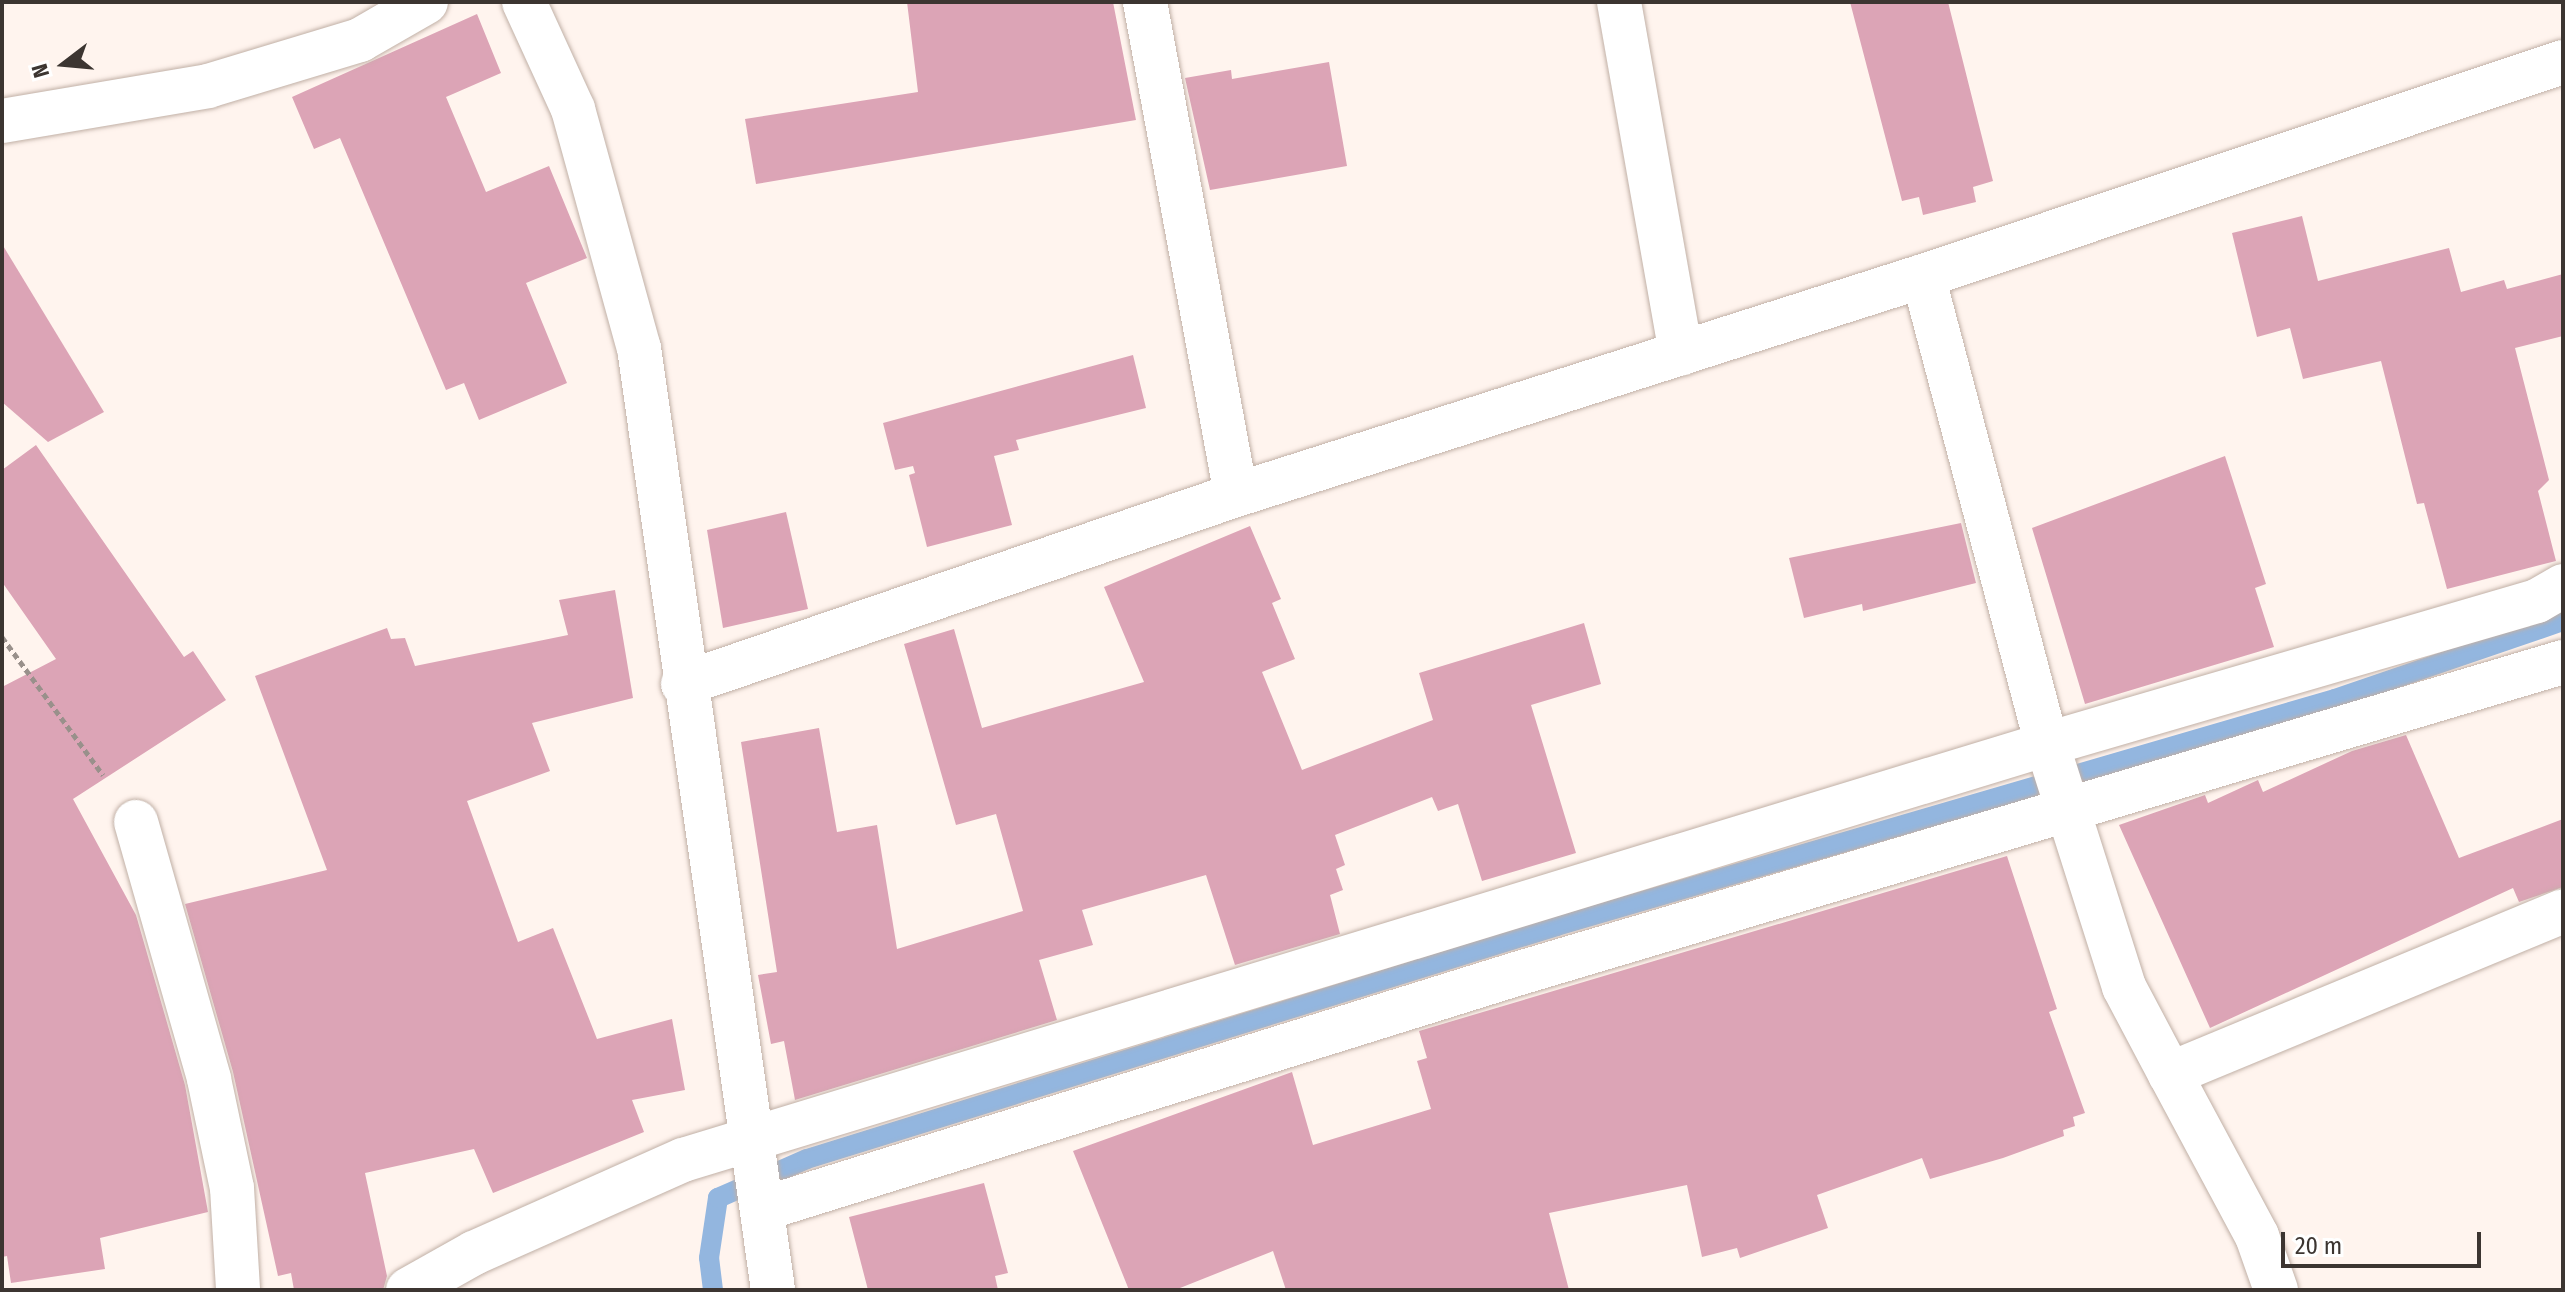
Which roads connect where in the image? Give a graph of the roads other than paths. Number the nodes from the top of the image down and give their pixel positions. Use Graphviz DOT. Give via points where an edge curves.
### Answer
graph roads {
  1 [pos="426,2"];
  2 [pos="524,2"];
  3 [pos="1145,2"];
  4 [pos="1619,2"];
  5 [pos="2563,62"];
  6 [pos="2,121"];
  7 [pos="1923,276"];
  8 [pos="1681,354"];
  9 [pos="1236,495"];
  10 [pos="2563,586"];
  11 [pos="2563,662"];
  12 [pos="683,684"];
  13 [pos="2047,744"];
  14 [pos="2066,814"];
  15 [pos="136,822"];
  16 [pos="2563,911"];
  17 [pos="2170,1074"];
  18 [pos="756,1140"];
  19 [pos="766,1208"];
  20 [pos="238,1290"];
  21 [pos="408,1290"];
  22 [pos="773,1290"];
  23 [pos="2276,1290"];
  1 -- 6 [label="street" via="360,40 208,86"];
  2 -- 12 [label="street" via="573,109 639,348"];
  3 -- 9 [label="street"];
  4 -- 8 [label="street"];
  5 -- 7 [label="street"];
  7 -- 8 [label="street"];
  7 -- 13 [label="street"];
  8 -- 9 [label="street"];
  9 -- 12 [label="street"];
  10 -- 13 [label="street" via="2537,601"];
  11 -- 14 [label="street"];
  12 -- 18 [label="street"];
  13 -- 14 [label="street"];
  13 -- 18 [label="street"];
  14 -- 17 [label="street" via="2124,987"];
  14 -- 19 [label="street" via="1498,980"];
  15 -- 20 [label="street" via="212,1094 232,1188"];
  16 -- 17 [label="street"];
  17 -- 23 [label="street" via="2257,1236"];
  18 -- 19 [label="street"];
  18 -- 21 [label="street" via="683,1160 474,1253"];
  19 -- 22 [label="street"];
}
